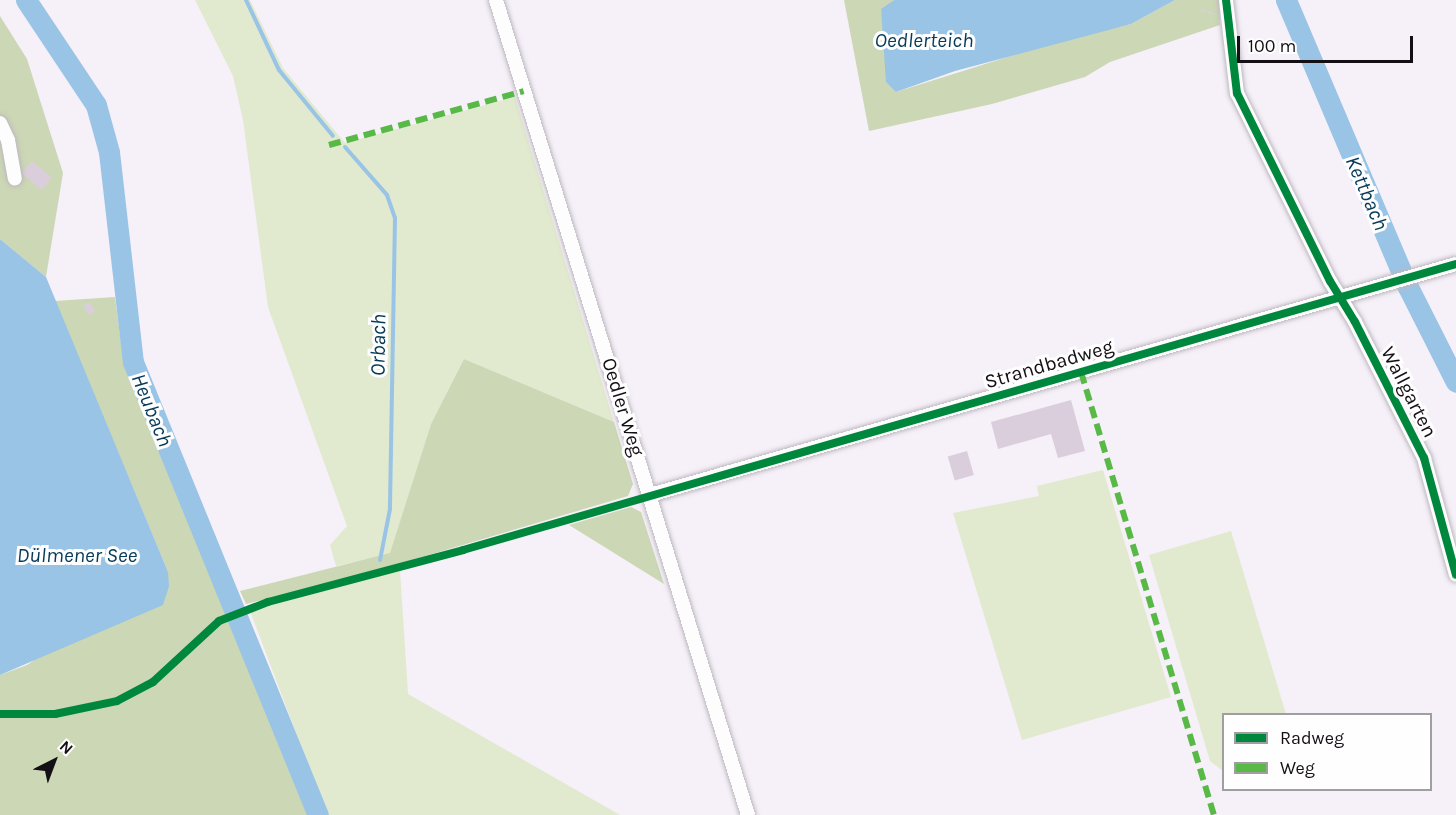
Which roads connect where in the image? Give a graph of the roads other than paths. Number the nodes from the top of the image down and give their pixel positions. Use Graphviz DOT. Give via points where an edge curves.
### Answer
graph roads {
  1 [pos="496,0"];
  2 [pos="1226,0"];
  3 [pos="0,123"];
  4 [pos="15,178"];
  5 [pos="1456,264"];
  6 [pos="1340,298"];
  7 [pos="651,495"];
  8 [pos="1456,575"];
  9 [pos="748,815"];
  1 -- 7 [label="street, Oedler Weg"];
  2 -- 6 [label="street, Wallgarten" via="1238,93"];
  3 -- 4 [label="street" via="8,140"];
  5 -- 6 [label="street, Strandbadweg"];
  6 -- 7 [label="street, Strandbadweg"];
  6 -- 8 [label="street, Wallgarten" via="1424,458"];
  7 -- 9 [label="street, Oedler Weg"];
}
